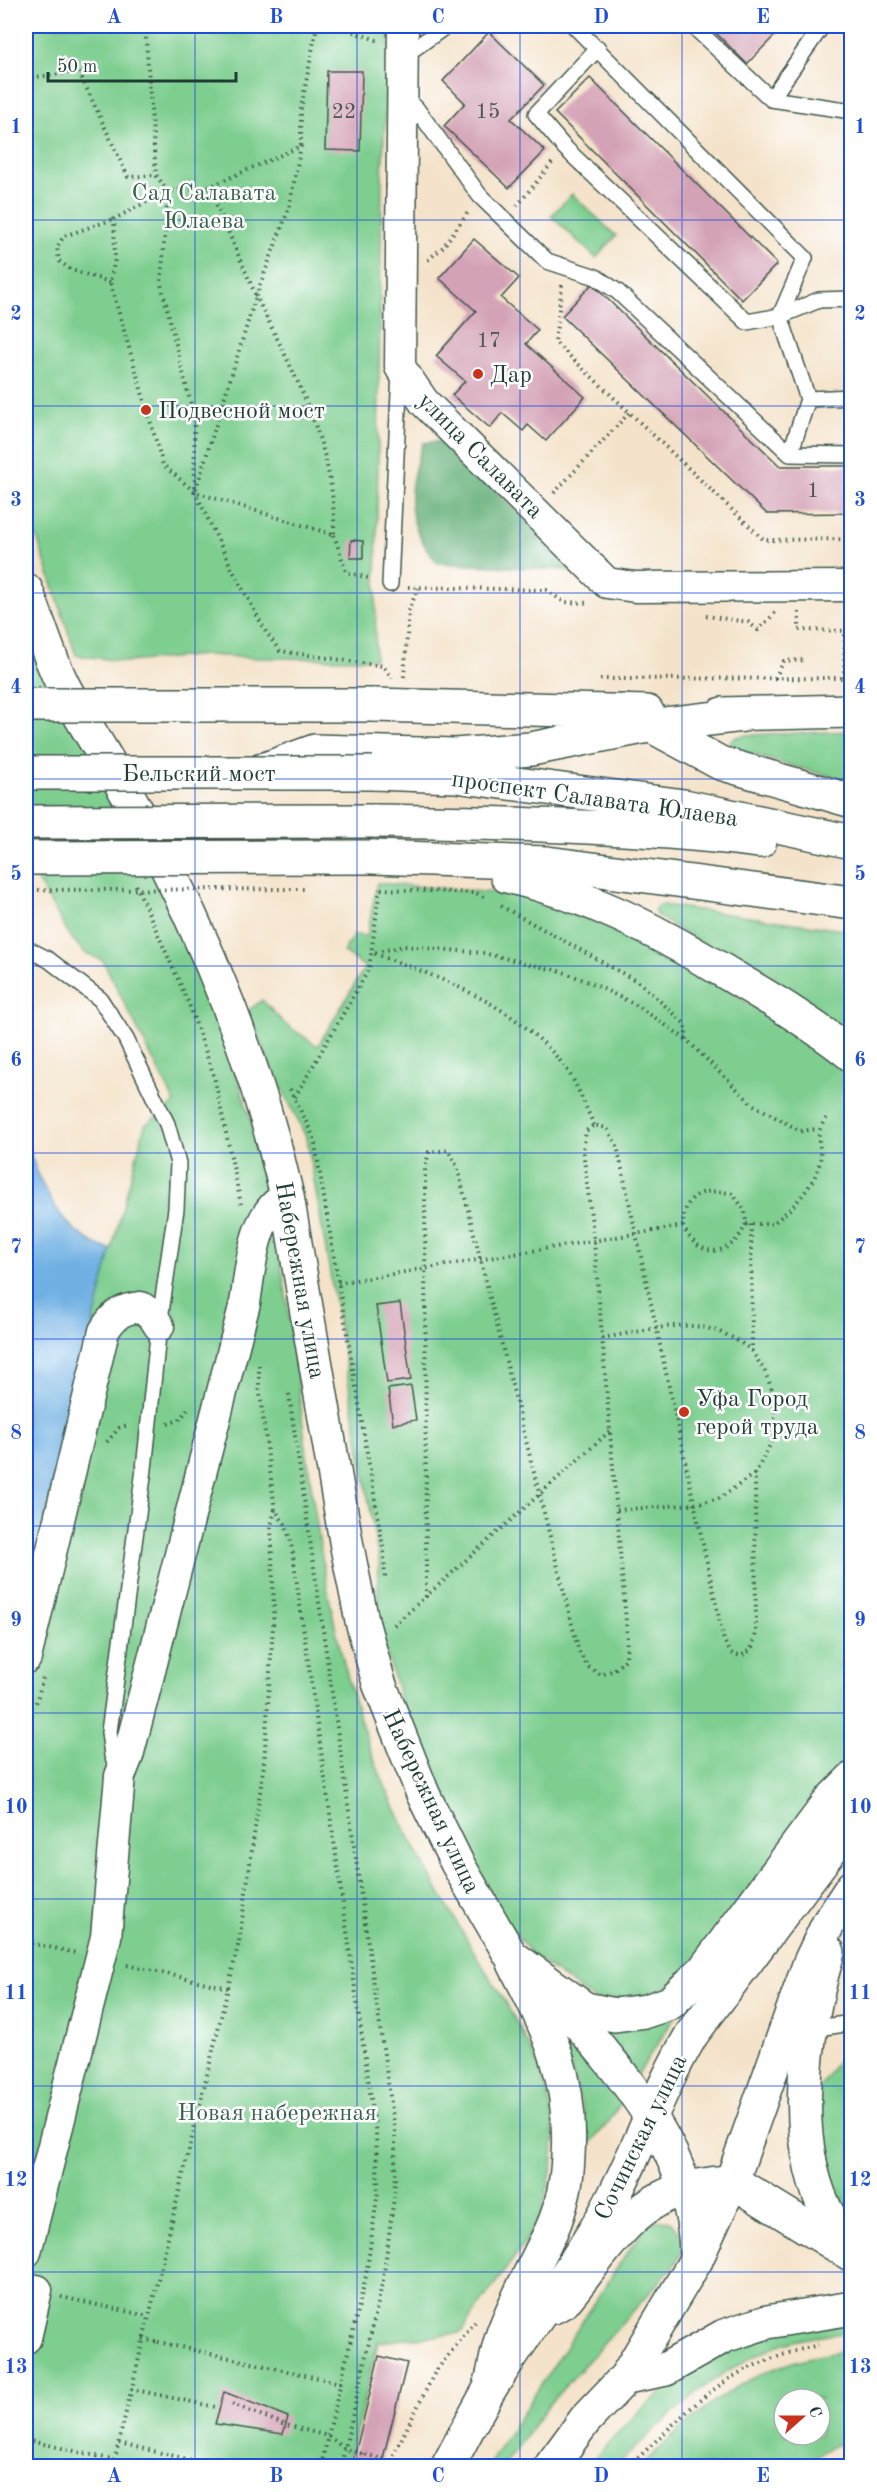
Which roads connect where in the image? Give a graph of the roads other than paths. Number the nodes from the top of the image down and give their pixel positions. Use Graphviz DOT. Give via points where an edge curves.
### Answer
graph roads {
  1 [pos="446,26"];
  2 [pos="574,26"];
  3 [pos="693,26"];
  4 [pos="816,28"];
  5 [pos="403,36"];
  6 [pos="598,48"];
  7 [pos="771,99"];
  8 [pos="402,104"];
  9 [pos="852,111"];
  10 [pos="852,299"];
  11 [pos="780,316"];
  12 [pos="400,368"];
  13 [pos="852,397"];
  14 [pos="808,399"];
  15 [pos="790,454"];
  16 [pos="852,455"];
  17 [pos="390,584"];
  18 [pos="852,586"];
  19 [pos="26,590"];
  20 [pos="26,705"];
  21 [pos="852,711"];
  22 [pos="636,719"];
  23 [pos="373,763"];
  24 [pos="26,773"];
  25 [pos="852,801"];
  26 [pos="26,822"];
  27 [pos="852,842"];
  28 [pos="852,852"];
  29 [pos="26,858"];
  30 [pos="438,861"];
  31 [pos="852,903"];
  32 [pos="26,948"];
  33 [pos="852,1055"];
  34 [pos="287,1196"];
  35 [pos="159,1326"];
  36 [pos="26,1658"];
  37 [pos="120,1776"];
  38 [pos="852,1779"];
  39 [pos="852,1821"];
  40 [pos="852,1887"];
  41 [pos="830,1922"];
  42 [pos="511,1956"];
  43 [pos="537,1977"];
  44 [pos="852,2023"];
  45 [pos="810,2029"];
  46 [pos="650,2115"];
  47 [pos="667,2145"];
  48 [pos="732,2181"];
  49 [pos="686,2188"];
  50 [pos="644,2207"];
  51 [pos="852,2245"];
  52 [pos="697,2246"];
  53 [pos="26,2252"];
  54 [pos="852,2255"];
  55 [pos="36,2290"];
  56 [pos="852,2308"];
  57 [pos="539,2315"];
  58 [pos="26,2338"];
  59 [pos="626,2377"];
  60 [pos="489,2391"];
  61 [pos="448,2466"];
  62 [pos="551,2466"];
  1 -- 5 [label="lane" via="415,48"];
  2 -- 6 [label="lane"];
  3 -- 7 [label="lane"];
  4 -- 7 [label="lane"];
  5 -- 8 [label="street"];
  6 -- 11 [label="lane" via="805,258"];
  6 -- 11 [label="lane" via="536,114 564,147 747,322"];
  7 -- 9 [label="lane"];
  8 -- 12 [label="street"];
  8 -- 15 [label="lane" via="416,108 480,196 547,261 596,277 618,292"];
  10 -- 11 [label="lane" via="819,300"];
  11 -- 14 [label="lane"];
  12 -- 17 [label="lane"];
  12 -- 18 [label="street, улица Салавата" via="424,402 607,584"];
  13 -- 14 [label="lane"];
  14 -- 15 [label="lane"];
  15 -- 16 [label="lane"];
  19 -- 34 [label="main road, Набережная улица" via="65,688 145,825 219,983 260,1096"];
  20 -- 22 [label="main road, bridge" via="378,693"];
  21 -- 22 [label="main road"];
  22 -- 23 [label="main road" via="531,749"];
  22 -- 25 [label="main road" via="720,763"];
  23 -- 24 [label="main road, Бельский мост, bridge" via="256,773"];
  23 -- 27 [label="main road, проспект Салавата Юлаева" via="684,806"];
  26 -- 28 [label="main road, Бельский мост, bridge" via="373,821 684,832"];
  29 -- 30 [label="main road, bridge" via="373,873"];
  30 -- 31 [label="main road" via="547,863"];
  30 -- 33 [label="main road" via="548,886 648,926 773,1000"];
  32 -- 35 [label="lane" via="49,960 100,999 126,1039 167,1124 178,1175"];
  34 -- 37 [label="street" via="272,1204 258,1238 245,1303"];
  34 -- 42 [label="main road, Набережная улица" via="347,1547 379,1683 423,1794 484,1913"];
  35 -- 36 [label="street" via="141,1307 127,1308 113,1316 104,1331"];
  35 -- 37 [label="lane" via="109,1732"];
  37 -- 53 [label="street" via="106,1937"];
  38 -- 43 [label="main road" via="831,1800 704,1970 670,2003 615,2015 585,2009"];
  39 -- 46 [label="main road, Сочинская улица" via="692,2034"];
  40 -- 41 [label="main road"];
  41 -- 45 [label="main road" via="828,1952"];
  41 -- 48 [label="main road" via="810,1962"];
  42 -- 43 [label="main road, Набережная улица"];
  42 -- 60 [label="main road" via="560,2061 568,2094 570,2130 566,2187 552,2230 504,2328"];
  43 -- 46 [label="main road" via="582,2027"];
  44 -- 45 [label="lane"];
  45 -- 51 [label="main road" via="804,2086 806,2139 815,2179 831,2220"];
  46 -- 47 [label="main road"];
  46 -- 57 [label="main road, Сочинская улица" via="631,2163 599,2223"];
  47 -- 48 [label="main road" via="705,2178"];
  47 -- 49 [label="main road"];
  48 -- 49 [label="main road"];
  48 -- 52 [label="main road"];
  48 -- 54 [label="main road"];
  49 -- 50 [label="main road"];
  49 -- 52 [label="main road"];
  50 -- 52 [label="main road" via="673,2207 688,2216"];
  50 -- 57 [label="main road" via="615,2235 564,2301"];
  52 -- 59 [label="main road"];
  55 -- 58 [label="street"];
  56 -- 59 [label="main road" via="767,2322 723,2336 666,2369"];
  57 -- 60 [label="main road, Сочинская улица"];
  59 -- 62 [label="main road" via="585,2420"];
  60 -- 61 [label="main road, Сочинская улица"];
}
